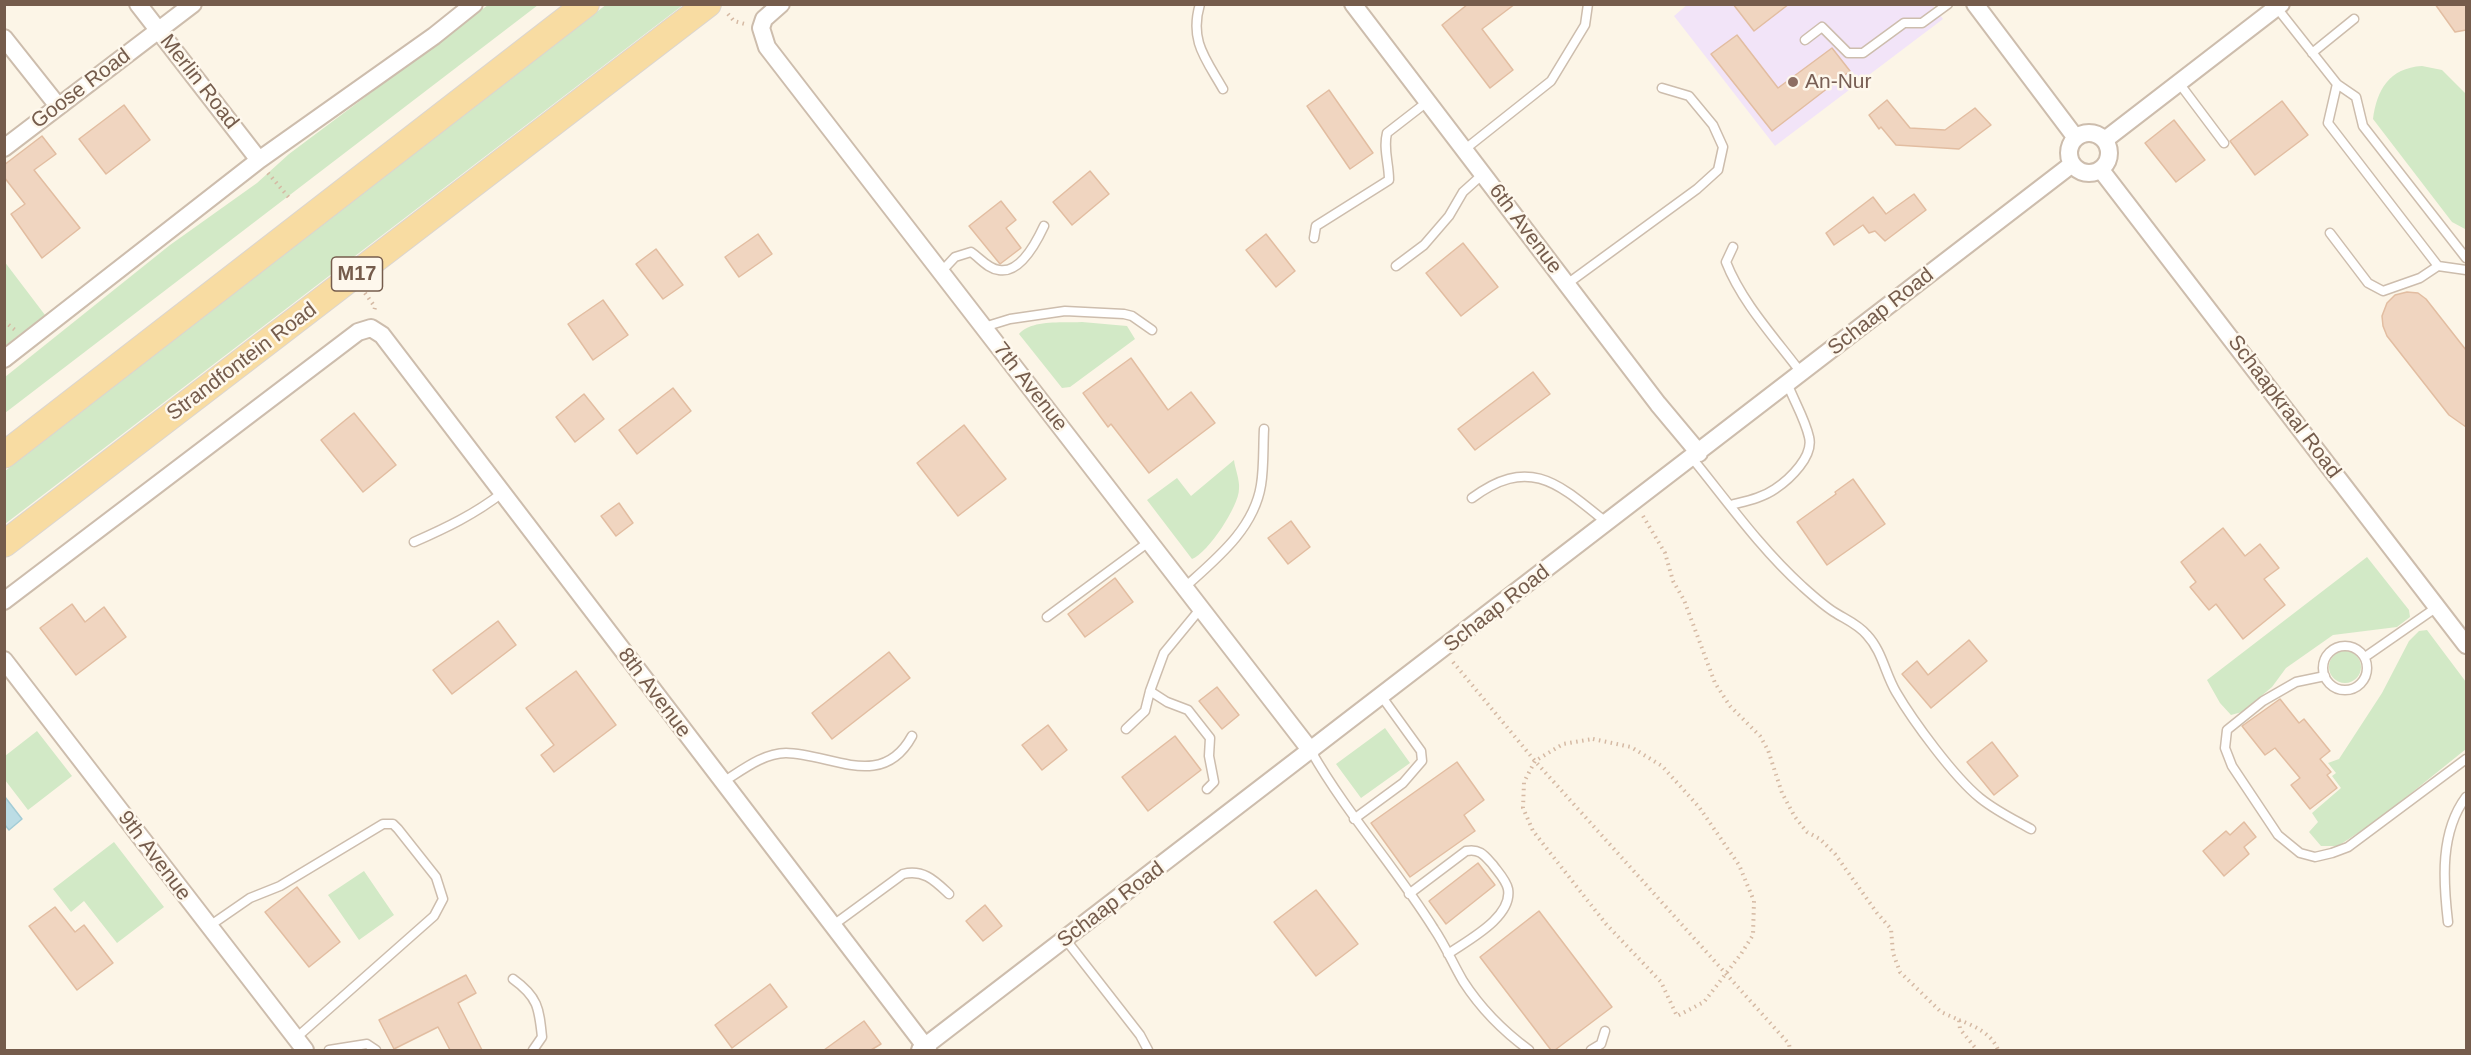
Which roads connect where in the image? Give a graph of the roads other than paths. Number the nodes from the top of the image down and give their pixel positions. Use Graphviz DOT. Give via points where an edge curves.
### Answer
graph roads {
  1 [pos="138,4"];
  2 [pos="194,4"];
  3 [pos="474,4"];
  4 [pos="586,4"];
  5 [pos="708,4"];
  6 [pos="781,4"];
  7 [pos="1200,4"];
  8 [pos="1353,4"];
  9 [pos="1588,4"];
  10 [pos="1948,4"];
  11 [pos="1975,4"];
  12 [pos="2279,6"];
  13 [pos="2354,20"];
  14 [pos="158,30"];
  15 [pos="4,38"];
  16 [pos="1805,40"];
  17 [pos="2312,53"];
  18 [pos="2179,83"];
  19 [pos="2337,84"];
  20 [pos="1662,88"];
  21 [pos="1223,89"];
  22 [pos="1427,102"];
  23 [pos="57,106"];
  24 [pos="2076,138"];
  25 [pos="2106,139"];
  26 [pos="2224,143"];
  27 [pos="4,148"];
  28 [pos="1464,150"];
  29 [pos="259,160"];
  30 [pos="2071,165"];
  31 [pos="2101,171"];
  32 [pos="1483,174"];
  33 [pos="1044,226"];
  34 [pos="2330,233"];
  35 [pos="1314,238"];
  36 [pos="1733,247"];
  37 [pos="2466,258"];
  38 [pos="2438,266"];
  39 [pos="1395,267"];
  40 [pos="2466,270"];
  41 [pos="941,272"];
  42 [pos="1567,284"];
  43 [pos="984,327"];
  44 [pos="1152,330"];
  45 [pos="4,359"];
  46 [pos="1802,374"];
  47 [pos="1788,385"];
  48 [pos="1264,429"];
  49 [pos="4,455"];
  50 [pos="1696,455"];
  51 [pos="502,493"];
  52 [pos="1472,498"];
  53 [pos="1731,506"];
  54 [pos="1607,524"];
  55 [pos="1149,541"];
  56 [pos="414,542"];
  57 [pos="4,544"];
  58 [pos="1185,587"];
  59 [pos="4,601"];
  60 [pos="2437,607"];
  61 [pos="1201,608"];
  62 [pos="1047,617"];
  63 [pos="2466,645"];
  64 [pos="2365,657"];
  65 [pos="4,660"];
  66 [pos="2325,676"];
  67 [pos="1150,691"];
  68 [pos="1382,697"];
  69 [pos="1126,729"];
  70 [pos="912,736"];
  71 [pos="1311,752"];
  72 [pos="2466,759"];
  73 [pos="722,782"];
  74 [pos="1207,789"];
  75 [pos="2466,796"];
  76 [pos="1354,819"];
  77 [pos="2031,829"];
  78 [pos="950,894"];
  79 [pos="1409,894"];
  80 [pos="2448,922"];
  81 [pos="832,926"];
  82 [pos="208,927"];
  83 [pos="1066,940"];
  84 [pos="1448,954"];
  85 [pos="513,979"];
  86 [pos="1605,1031"];
  87 [pos="300,1044"];
  88 [pos="924,1049"];
  89 [pos="329,1050"];
  90 [pos="376,1050"];
  91 [pos="532,1050"];
  92 [pos="1148,1050"];
  93 [pos="1529,1050"];
  94 [pos="1591,1050"];
  1 -- 14 [label="street, Merlin Road"];
  2 -- 14 [label="street, Goose Road"];
  3 -- 29 [label="street"];
  4 -- 49 [label="main road"];
  5 -- 57 [label="main road, Strandfontein Road / M17"];
  6 -- 41 [label="street, 7th Avenue" via="760,28 767,47"];
  7 -- 21 [label="lane" via="1194,22 1201,51"];
  8 -- 22 [label="street, 6th Avenue"];
  9 -- 28 [label="lane" via="1586,25 1551,81"];
  10 -- 16 [label="lane" via="1922,23 1904,23 1863,53 1848,53 1822,27"];
  11 -- 24 [label="street"];
  12 -- 17 [label="lane"];
  12 -- 18 [label="street"];
  13 -- 17 [label="lane"];
  14 -- 23 [label="street, Goose Road"];
  14 -- 29 [label="street, Merlin Road"];
  15 -- 23 [label="street"];
  17 -- 19 [label="lane"];
  18 -- 25 [label="street"];
  18 -- 26 [label="lane"];
  19 -- 37 [label="lane" via="2356,97 2363,126"];
  19 -- 38 [label="lane" via="2328,123"];
  20 -- 42 [label="lane" via="1689,96 1713,125 1723,147 1718,170"];
  22 -- 28 [label="street, 6th Avenue"];
  22 -- 35 [label="lane" via="1387,133 1384,147 1389,180 1316,226"];
  23 -- 27 [label="street, Goose Road"];
  24 -- 25 [label="street" via="2091,132"];
  24 -- 30 [label="street" via="2070,148"];
  25 -- 31 [label="street" via="2109,154"];
  28 -- 32 [label="street, 6th Avenue"];
  29 -- 45 [label="street"];
  30 -- 31 [label="street" via="2085,173"];
  30 -- 46 [label="street, Schaap Road"];
  31 -- 60 [label="street, Schaapkraal Road"];
  32 -- 39 [label="lane" via="1463,192 1424,245"];
  32 -- 42 [label="street, 6th Avenue"];
  33 -- 41 [label="lane" via="1014,268 1000,271 972,252 955,257"];
  34 -- 38 [label="lane" via="2368,283 2383,291 2420,278"];
  36 -- 46 [label="lane" via="1726,262 1731,274"];
  38 -- 40 [label="lane"];
  41 -- 43 [label="street, 7th Avenue"];
  42 -- 50 [label="street, 6th Avenue"];
  43 -- 44 [label="lane" via="1065,311 1124,314"];
  43 -- 55 [label="street, 7th Avenue"];
  46 -- 47 [label="street, Schaap Road"];
  47 -- 50 [label="street, Schaap Road"];
  47 -- 53 [label="lane" via="1809,437 1810,450 1775,489"];
  48 -- 58 [label="lane" via="1261,484 1255,507 1222,554"];
  50 -- 53 [label="lane"];
  50 -- 54 [label="street, Schaap Road"];
  51 -- 56 [label="lane" via="452,526"];
  51 -- 59 [label="street, 8th Avenue" via="382,335 371,328 357,332"];
  51 -- 73 [label="street, 8th Avenue"];
  52 -- 54 [label="lane" via="1491,484 1514,476 1541,478 1564,489"];
  53 -- 77 [label="lane" via="1801,585 1867,634 1904,705 1978,797"];
  54 -- 68 [label="street, Schaap Road"];
  55 -- 58 [label="street, 7th Avenue"];
  55 -- 62 [label="lane"];
  58 -- 61 [label="street, 7th Avenue"];
  60 -- 63 [label="street, Schaapkraal Road"];
  60 -- 64 [label="lane"];
  61 -- 67 [label="lane" via="1164,653"];
  61 -- 71 [label="street, 7th Avenue"];
  64 -- 66 [label="lane" via="2354,648 2339,646 2324,662"];
  64 -- 66 [label="lane" via="2367,671 2355,688 2334,687"];
  65 -- 82 [label="street, 9th Avenue"];
  66 -- 72 [label="lane" via="2277,691 2232,725 2225,736 2232,766 2278,836 2300,853 2315,857 2348,847"];
  67 -- 69 [label="lane" via="1145,711"];
  67 -- 74 [label="lane" via="1188,710 1210,738 1214,782"];
  68 -- 71 [label="street, Schaap Road"];
  68 -- 76 [label="lane" via="1423,757 1404,783"];
  70 -- 73 [label="lane" via="906,747 881,765 853,765 786,753 759,760"];
  71 -- 76 [label="lane"];
  71 -- 83 [label="street, Schaap Road"];
  73 -- 81 [label="street, 8th Avenue"];
  75 -- 80 [label="lane" via="2451,827 2444,863"];
  76 -- 79 [label="lane"];
  78 -- 81 [label="lane" via="924,874 908,873"];
  79 -- 84 [label="lane"];
  79 -- 84 [label="lane" via="1471,850 1485,855 1504,880 1508,889 1504,910"];
  81 -- 88 [label="street, 8th Avenue"];
  82 -- 87 [label="street, 9th Avenue"];
  82 -- 87 [label="lane" via="250,898 280,886 383,824 398,828 424,861 442,889 443,898 434,916"];
  83 -- 88 [label="street, Schaap Road"];
  83 -- 92 [label="lane"];
  84 -- 93 [label="lane" via="1481,1006 1506,1033"];
  85 -- 91 [label="lane" via="526,988 539,1008 542,1037"];
  86 -- 94 [label="lane" via="1600,1044"];
  89 -- 90 [label="lane" via="367,1044"];
}
